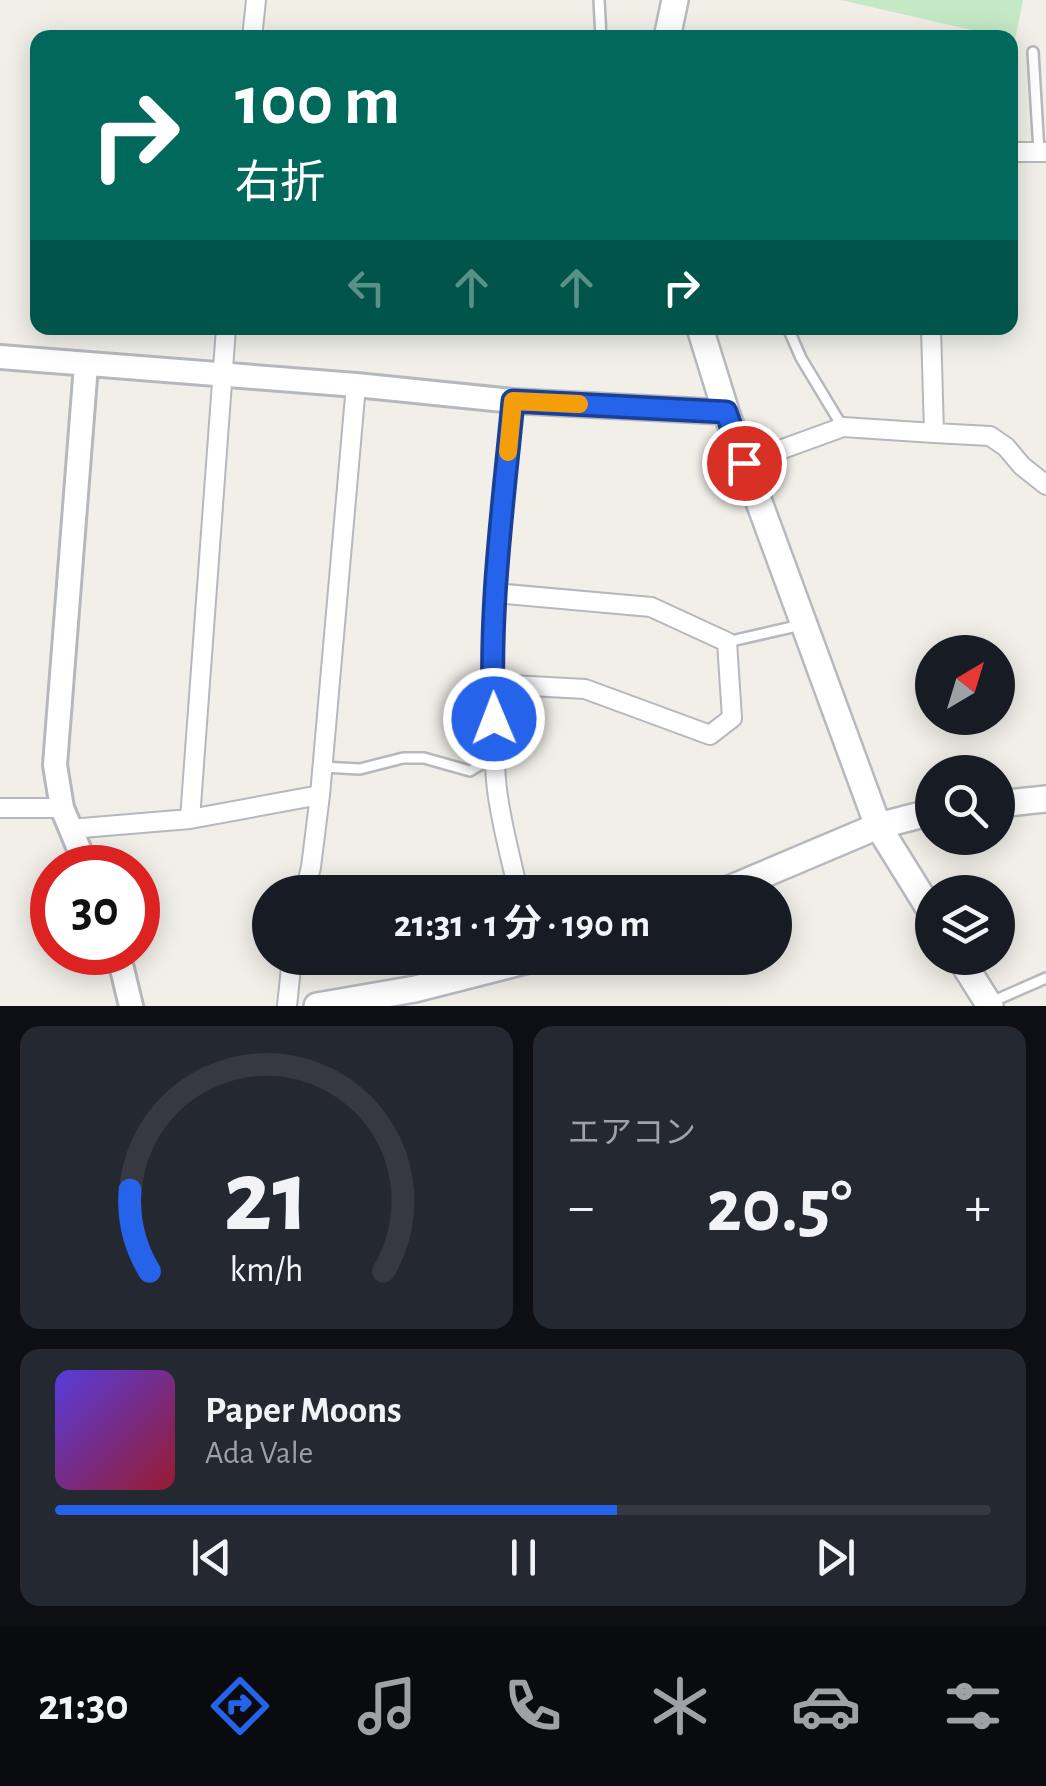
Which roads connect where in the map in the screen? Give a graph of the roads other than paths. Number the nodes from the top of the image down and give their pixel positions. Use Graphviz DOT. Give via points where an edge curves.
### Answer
graph roads {
  1 [pos="256,0"];
  2 [pos="599,0"];
  3 [pos="675,0"];
  4 [pos="253,30"];
  5 [pos="601,30"];
  6 [pos="669,30"];
  7 [pos="1033,52"];
  8 [pos="1042,152"];
  9 [pos="225,335"];
  10 [pos="702,335"];
  11 [pos="791,335"];
  12 [pos="931,335"];
  13 [pos="0,357"];
  14 [pos="86,365"];
  15 [pos="222,374"];
  16 [pos="356,385"];
  17 [pos="513,401"];
  18 [pos="726,412"];
  19 [pos="843,427"];
  20 [pos="934,433"];
  21 [pos="744,463"];
  22 [pos="1046,485"];
  23 [pos="494,593"];
  24 [pos="804,624"];
  25 [pos="727,642"];
  26 [pos="492,684"];
  27 [pos="495,755"];
  28 [pos="322,766"];
  29 [pos="320,795"];
  30 [pos="1046,799"];
  31 [pos="1015,802"];
  32 [pos="0,808"];
  33 [pos="915,816"];
  34 [pos="190,818"];
  35 [pos="66,819"];
  36 [pos="878,826"];
  37 [pos="77,845"];
  38 [pos="309,875"];
  39 [pos="515,875"];
  40 [pos="762,875"];
  41 [pos="915,886"];
  42 [pos="124,975"];
  43 [pos="290,975"];
  44 [pos="468,975"];
  45 [pos="971,975"];
  46 [pos="1046,978"];
  47 [pos="990,1005"];
  48 [pos="131,1006"];
  49 [pos="286,1006"];
  50 [pos="318,1006"];
  1 -- 4 [label="street"];
  2 -- 5 [label="lane"];
  3 -- 6 [label="main road"];
  7 -- 8 [label="lane"];
  9 -- 15 [label="street"];
  10 -- 18 [label="main road"];
  11 -- 19 [label="lane"];
  12 -- 20 [label="street"];
  13 -- 14 [label="street"];
  14 -- 15 [label="street"];
  14 -- 35 [label="street" via="55,765"];
  15 -- 16 [label="street"];
  15 -- 34 [label="street"];
  16 -- 17 [label="street"];
  16 -- 28 [label="street"];
  17 -- 18 [label="street"];
  17 -- 23 [label="street"];
  18 -- 21 [label="main road"];
  19 -- 20 [label="street"];
  19 -- 21 [label="street"];
  20 -- 22 [label="street" via="990,436"];
  21 -- 24 [label="main road"];
  23 -- 25 [label="street" via="651,607"];
  23 -- 26 [label="street"];
  24 -- 25 [label="lane"];
  24 -- 36 [label="main road"];
  25 -- 26 [label="street" via="732,718 710,736 585,689"];
  26 -- 27 [label="street"];
  27 -- 28 [label="lane" via="470,772 424,758 360,769"];
  27 -- 39 [label="street"];
  28 -- 29 [label="street"];
  29 -- 34 [label="street"];
  29 -- 38 [label="street"];
  30 -- 31 [label="main road"];
  32 -- 35 [label="street"];
  33 -- 36 [label="main road"];
  34 -- 35 [label="street"];
  35 -- 37 [label="street"];
  36 -- 40 [label="main road"];
  36 -- 41 [label="main road"];
  42 -- 48 [label="street"];
  43 -- 49 [label="street"];
  44 -- 50 [label="main road"];
  45 -- 47 [label="main road"];
  46 -- 47 [label="lane"];
}
